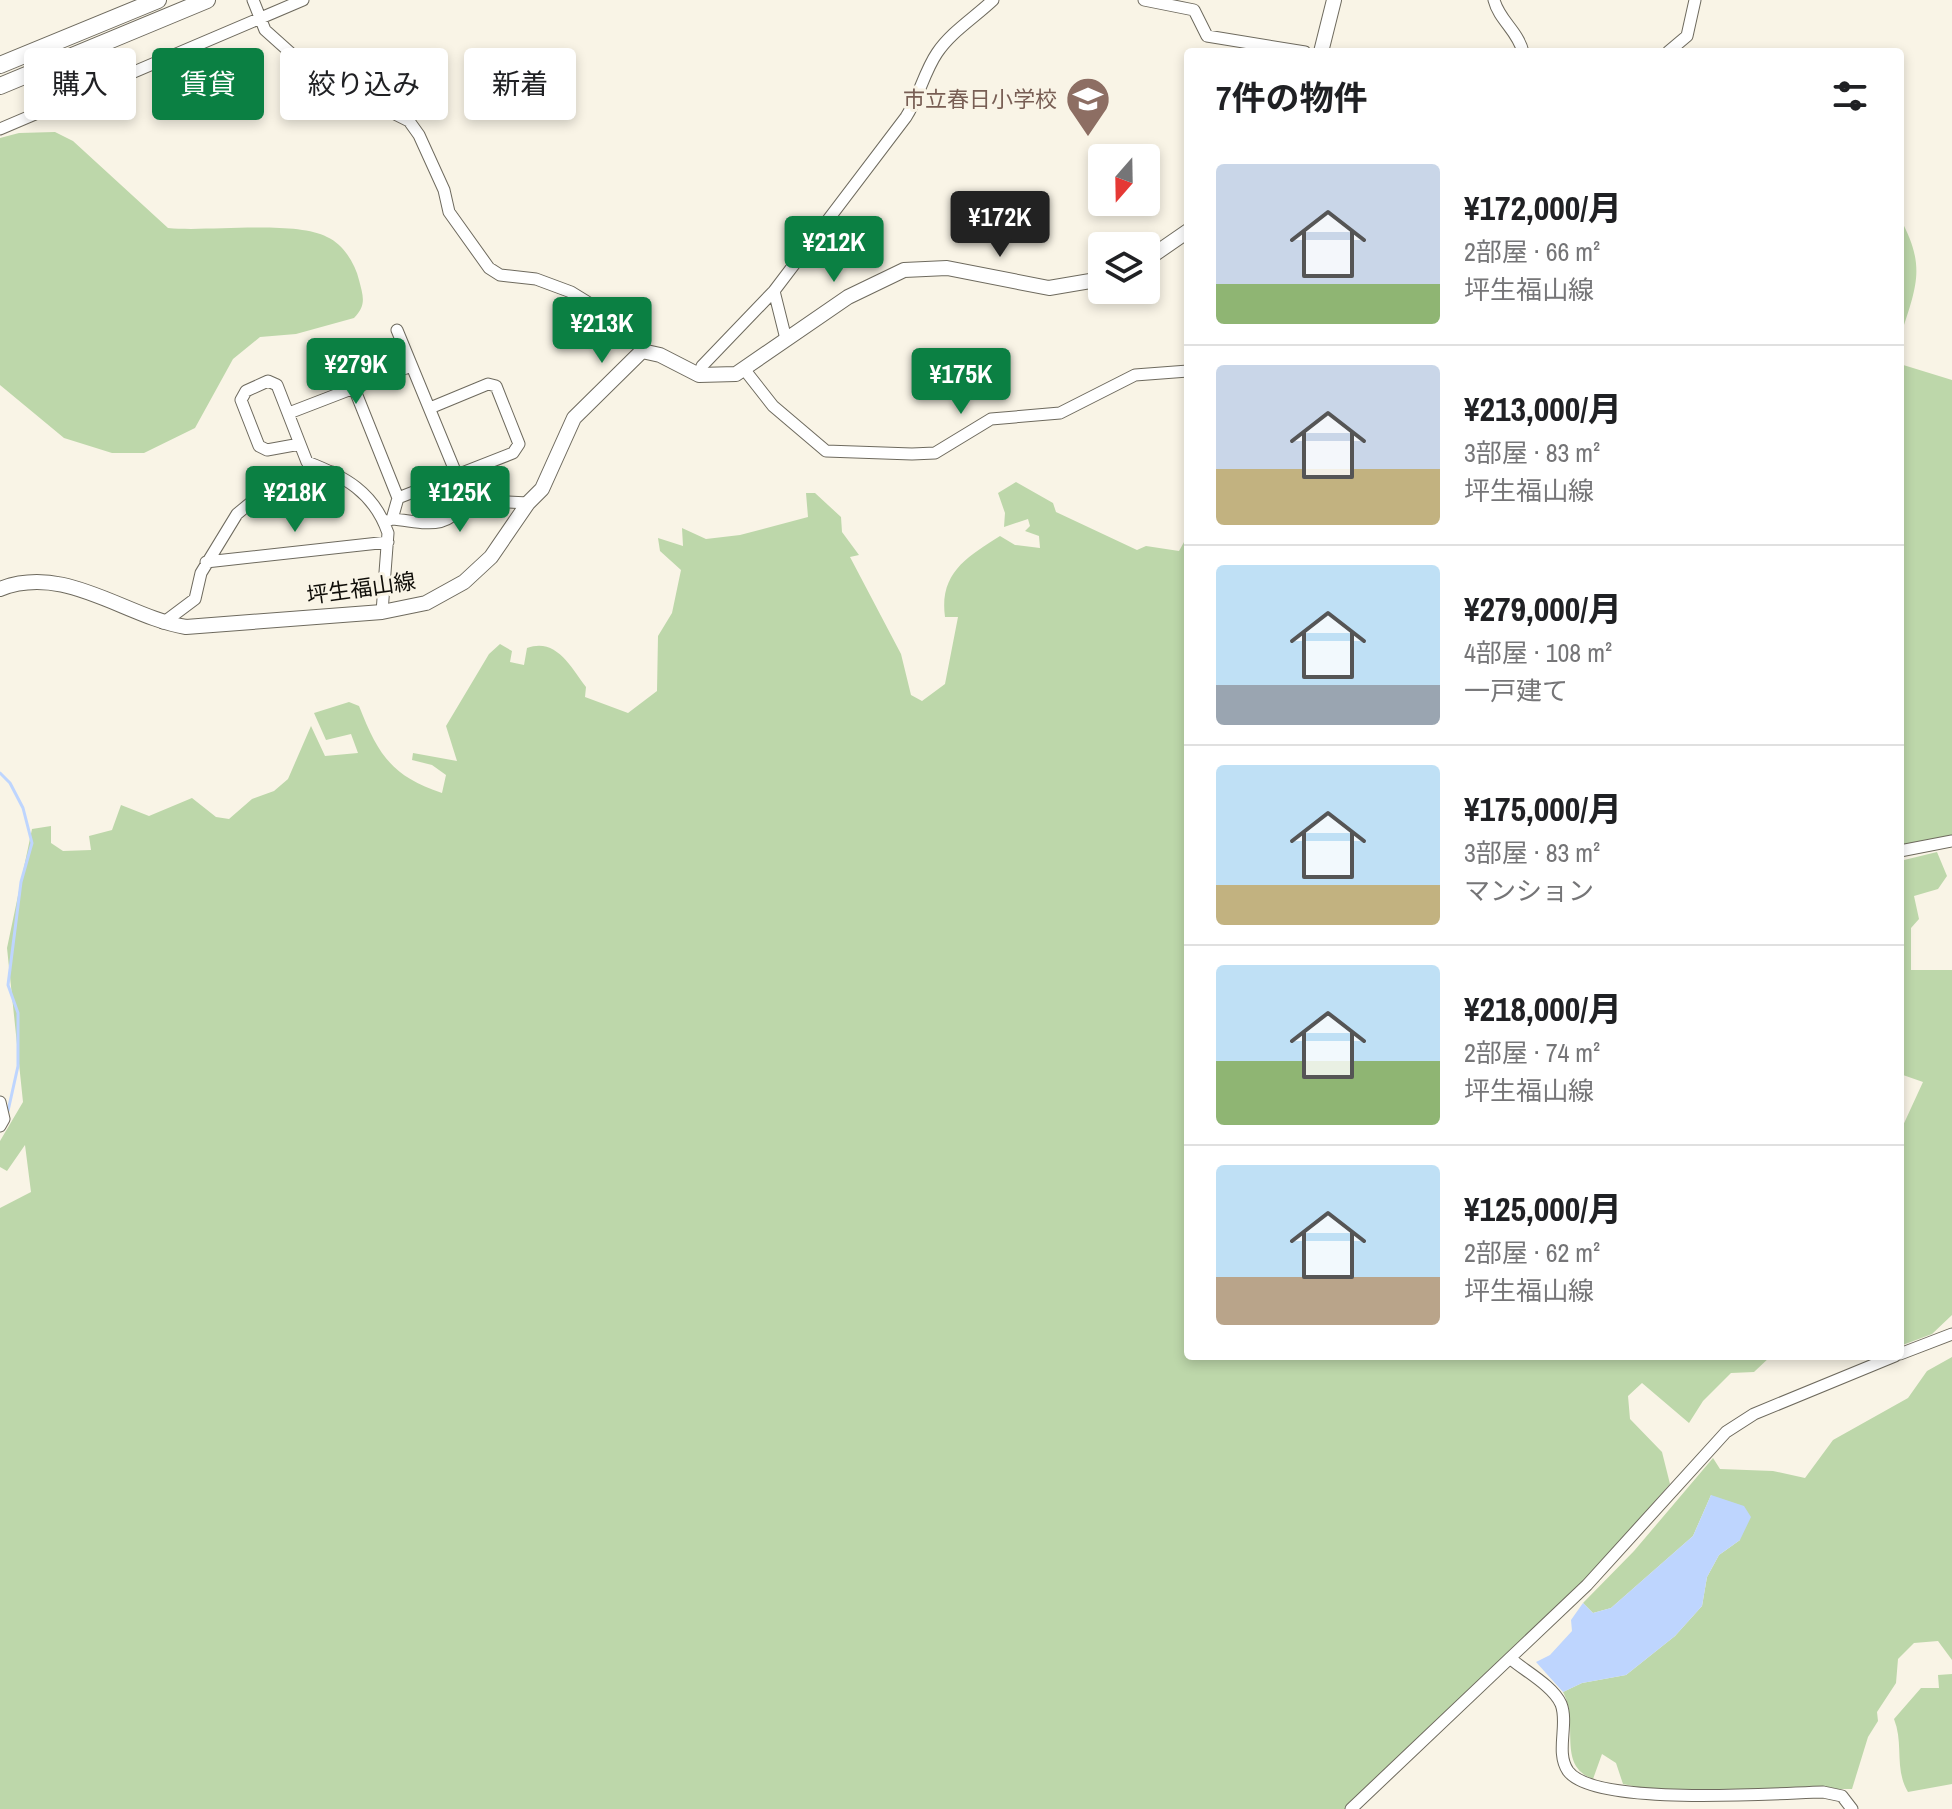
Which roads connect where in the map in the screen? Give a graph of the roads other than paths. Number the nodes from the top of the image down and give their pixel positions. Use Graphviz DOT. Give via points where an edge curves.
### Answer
graph roads {
  1 [pos="158,0"];
  2 [pos="207,0"];
  3 [pos="253,0"];
  4 [pos="303,0"];
  5 [pos="993,0"];
  6 [pos="1144,0"];
  7 [pos="1334,0"];
  8 [pos="1494,0"];
  9 [pos="1695,0"];
  10 [pos="260,18"];
  11 [pos="1280,48"];
  12 [pos="1322,48"];
  13 [pos="1522,48"];
  14 [pos="1673,48"];
  15 [pos="0,65"];
  16 [pos="0,86"];
  17 [pos="0,129"];
  18 [pos="1184,234"];
  19 [pos="1160,250"];
  20 [pos="1088,281"];
  21 [pos="774,291"];
  22 [pos="397,330"];
  23 [pos="786,339"];
  24 [pos="642,351"];
  25 [pos="411,366"];
  26 [pos="744,369"];
  27 [pos="1184,371"];
  28 [pos="699,375"];
  29 [pos="354,388"];
  30 [pos="430,408"];
  31 [pos="289,413"];
  32 [pos="300,444"];
  33 [pos="332,472"];
  34 [pos="456,476"];
  35 [pos="398,498"];
  36 [pos="467,500"];
  37 [pos="528,503"];
  38 [pos="388,521"];
  39 [pos="388,542"];
  40 [pos="206,562"];
  41 [pos="0,589"];
  42 [pos="382,612"];
  43 [pos="163,623"];
  44 [pos="1952,841"];
  45 [pos="1904,850"];
  46 [pos="0,1102"];
  47 [pos="0,1126"];
  48 [pos="1952,1334"];
  49 [pos="1904,1353"];
  50 [pos="1886,1360"];
  51 [pos="1511,1659"];
  52 [pos="1351,1809"];
  53 [pos="1852,1809"];
  1 -- 15 [label="highway"];
  2 -- 16 [label="highway"];
  3 -- 10 [label="street"];
  4 -- 10 [label="street"];
  5 -- 21 [label="street" via="935,55 906,117"];
  6 -- 11 [label="street" via="1194,10 1207,36"];
  7 -- 12 [label="main road"];
  8 -- 13 [label="street"];
  9 -- 14 [label="street" via="1687,36"];
  10 -- 17 [label="street"];
  10 -- 24 [label="street" via="265,30 313,73 409,121 438,176 449,212 489,268 571,292 641,335"];
  18 -- 19 [label="main road"];
  20 -- 23 [label="main road" via="1049,288 947,268 904,270 848,297"];
  21 -- 23 [label="street"];
  21 -- 28 [label="street"];
  22 -- 25 [label="street"];
  23 -- 26 [label="main road"];
  24 -- 28 [label="main road"];
  24 -- 37 [label="main road, 坪生福山線" via="574,418 552,471"];
  25 -- 29 [label="street"];
  25 -- 30 [label="street"];
  26 -- 27 [label="street" via="773,406 826,451 912,454 935,453 991,419 1060,413 1135,375"];
  26 -- 28 [label="main road" via="726,377"];
  29 -- 31 [label="street"];
  29 -- 35 [label="street"];
  30 -- 34 [label="street"];
  30 -- 34 [label="street" via="488,384 496,386 519,444 513,453"];
  31 -- 32 [label="street"];
  31 -- 32 [label="street" via="277,385 268,381 246,391 241,400 259,446 267,450"];
  32 -- 33 [label="street" via="307,462"];
  33 -- 38 [label="street" via="354,482"];
  33 -- 40 [label="street" via="328,479 254,500 237,514"];
  34 -- 35 [label="street"];
  34 -- 36 [label="street"];
  35 -- 38 [label="street"];
  36 -- 37 [label="street"];
  36 -- 38 [label="street" via="443,524"];
  37 -- 42 [label="main road, 坪生福山線" via="491,557 464,582 426,603"];
  38 -- 39 [label="street"];
  39 -- 40 [label="street"];
  39 -- 42 [label="street"];
  40 -- 43 [label="street" via="195,599"];
  41 -- 43 [label="main road, 坪生福山線" via="49,582"];
  42 -- 43 [label="main road, 坪生福山線" via="226,625"];
  44 -- 45 [label="street"];
  46 -- 47 [label="street"];
  48 -- 49 [label="street"];
  50 -- 51 [label="street" via="1754,1414 1726,1432 1587,1585"];
  51 -- 52 [label="street"];
  51 -- 53 [label="street" via="1557,1697 1564,1759 1568,1772 1579,1779 1637,1794 1674,1796 1823,1792 1842,1796"];
}
